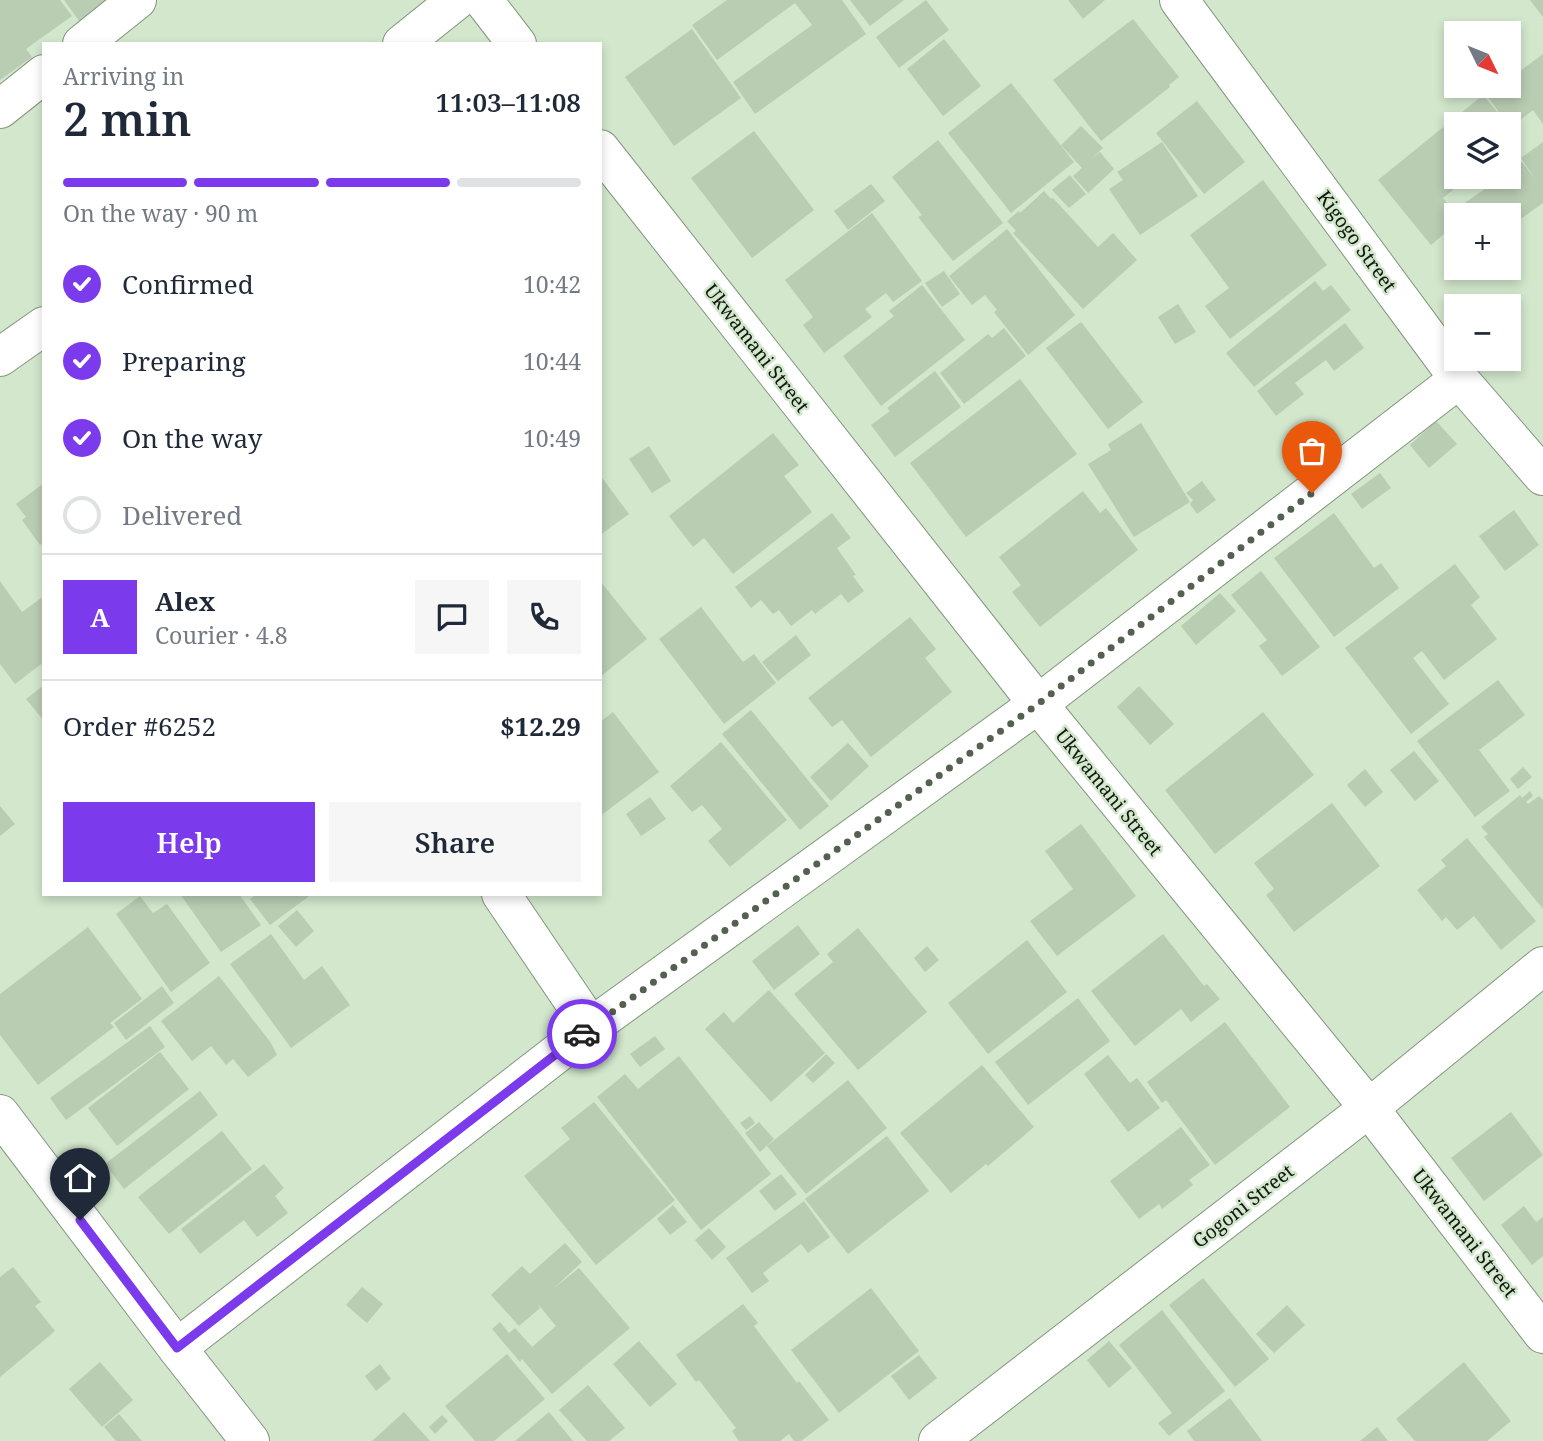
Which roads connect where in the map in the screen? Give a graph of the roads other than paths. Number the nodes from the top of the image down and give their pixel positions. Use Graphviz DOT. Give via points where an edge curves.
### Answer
graph roads {
  1 [pos="137,0"];
  2 [pos="457,0"];
  3 [pos="483,0"];
  4 [pos="1179,0"];
  5 [pos="84,42"];
  6 [pos="404,42"];
  7 [pos="515,42"];
  8 [pos="42,76"];
  9 [pos="0,109"];
  10 [pos="602,152"];
  11 [pos="42,327"];
  12 [pos="0,357"];
  13 [pos="1459,379"];
  14 [pos="1543,476"];
  15 [pos="1038,704"];
  16 [pos="502,896"];
  17 [pos="1543,966"];
  18 [pos="591,1027"];
  19 [pos="1369,1108"];
  20 [pos="0,1114"];
  21 [pos="1543,1334"];
  22 [pos="177,1348"];
  23 [pos="250,1441"];
  24 [pos="938,1441"];
  1 -- 5 [label="street"];
  2 -- 6 [label="street"];
  3 -- 7 [label="street"];
  4 -- 13 [label="street, Kigogo Street"];
  8 -- 9 [label="street"];
  10 -- 15 [label="street, Ukwamani Street"];
  11 -- 12 [label="street"];
  13 -- 14 [label="street, Kigogo Street"];
  13 -- 15 [label="street"];
  15 -- 18 [label="street"];
  15 -- 19 [label="street, Ukwamani Street"];
  16 -- 18 [label="street"];
  17 -- 19 [label="street, Gogoni Street"];
  18 -- 22 [label="street"];
  19 -- 21 [label="street, Ukwamani Street"];
  19 -- 24 [label="street, Gogoni Street"];
  20 -- 22 [label="street"];
  22 -- 23 [label="street"];
}
